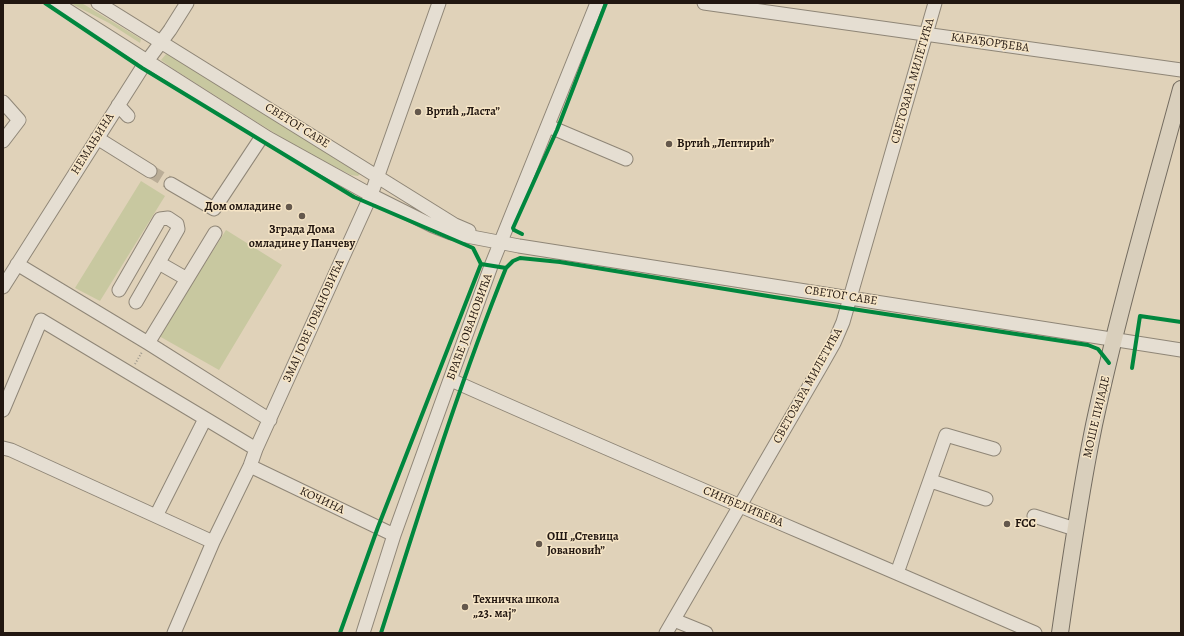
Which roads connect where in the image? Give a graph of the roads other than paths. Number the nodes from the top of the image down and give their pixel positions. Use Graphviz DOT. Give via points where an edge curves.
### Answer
graph roads {
  1 [pos="56,3"];
  2 [pos="98,3"];
  3 [pos="187,3"];
  4 [pos="439,3"];
  5 [pos="597,3"];
  6 [pos="704,3"];
  7 [pos="935,3"];
  8 [pos="926,34"];
  9 [pos="162,42"];
  10 [pos="147,61"];
  11 [pos="1181,70"];
  12 [pos="1181,89"];
  13 [pos="3,102"];
  14 [pos="118,105"];
  15 [pos="128,116"];
  16 [pos="548,126"];
  17 [pos="263,135"];
  18 [pos="97,138"];
  19 [pos="3,141"];
  20 [pos="626,159"];
  21 [pos="150,171"];
  22 [pos="378,177"];
  23 [pos="171,184"];
  24 [pos="370,195"];
  25 [pos="215,233"];
  26 [pos="500,243"];
  27 [pos="159,263"];
  28 [pos="17,264"];
  29 [pos="187,279"];
  30 [pos="3,287"];
  31 [pos="119,290"];
  32 [pos="851,298"];
  33 [pos="136,302"];
  34 [pos="1114,340"];
  35 [pos="148,343"];
  36 [pos="1181,350"];
  37 [pos="451,380"];
  38 [pos="3,410"];
  39 [pos="205,419"];
  40 [pos="270,420"];
  41 [pos="3,448"];
  42 [pos="256,449"];
  43 [pos="994,449"];
  44 [pos="250,466"];
  45 [pos="931,481"];
  46 [pos="986,499"];
  47 [pos="740,505"];
  48 [pos="156,516"];
  49 [pos="1034,516"];
  50 [pos="1075,529"];
  51 [pos="394,535"];
  52 [pos="213,542"];
  53 [pos="897,573"];
  54 [pos="674,620"];
  55 [pos="174,633"];
  56 [pos="363,633"];
  57 [pos="666,633"];
  58 [pos="706,633"];
  59 [pos="1035,633"];
  60 [pos="1060,633"];
  1 -- 10 [label="street, СВЕТОГ САВЕ"];
  2 -- 9 [label="street, СВЕТОГ САВЕ"];
  3 -- 9 [label="street, НЕМАЊИНА"];
  4 -- 22 [label="street, ЗМАЈ ЈОВЕ ЈОВАНОВИЋА"];
  5 -- 16 [label="street, БРАЋЕ ЈОВАНОВИЋА"];
  6 -- 8 [label="street, КАРАЂОРЂЕВА"];
  7 -- 8 [label="street, СВЕТОЗАРА МИЛЕТИЋА"];
  8 -- 11 [label="street, КАРАЂОРЂЕВА"];
  8 -- 32 [label="street, СВЕТОЗАРА МИЛЕТИЋА"];
  9 -- 10 [label="street, НЕМАЊИНА"];
  9 -- 22 [label="street, СВЕТОГ САВЕ"];
  10 -- 14 [label="street, НЕМАЊИНА"];
  10 -- 17 [label="street, СВЕТОГ САВЕ"];
  12 -- 34 [label="main road, МОШЕ ПИЈАДЕ"];
  13 -- 19 [label="street" via="19,120"];
  14 -- 15 [label="street"];
  14 -- 18 [label="street, НЕМАЊИНА"];
  16 -- 20 [label="street"];
  16 -- 26 [label="street, БРАЋЕ ЈОВАНОВИЋА"];
  17 -- 23 [label="street" via="216,208 211,208"];
  17 -- 24 [label="street, СВЕТОГ САВЕ"];
  18 -- 21 [label="street"];
  18 -- 28 [label="street, НЕМАЊИНА"];
  22 -- 24 [label="street, ЗМАЈ ЈОВЕ ЈОВАНОВИЋА"];
  22 -- 26 [label="street, СВЕТОГ САВЕ" via="455,225"];
  24 -- 26 [label="street, СВЕТОГ САВЕ" via="451,233"];
  24 -- 40 [label="street, ЗМАЈ ЈОВЕ ЈОВАНОВИЋА"];
  25 -- 29 [label="street"];
  26 -- 32 [label="street, СВЕТОГ САВЕ"];
  26 -- 37 [label="street, БРАЋЕ ЈОВАНОВИЋА"];
  27 -- 29 [label="street"];
  27 -- 31 [label="street" via="178,229 168,218 160,219"];
  27 -- 33 [label="street"];
  28 -- 30 [label="street, НЕМАЊИНА"];
  28 -- 35 [label="street"];
  29 -- 35 [label="street"];
  32 -- 34 [label="street, СВЕТОГ САВЕ"];
  32 -- 47 [label="street, СВЕТОЗАРА МИЛЕТИЋА" via="834,343"];
  34 -- 36 [label="street, СВЕТОГ САВЕ"];
  34 -- 50 [label="main road, МОШЕ ПИЈАДЕ"];
  35 -- 40 [label="street"];
  37 -- 47 [label="street, СИНЂЕЛИЋЕВА"];
  37 -- 51 [label="street, БРАЋЕ ЈОВАНОВИЋА"];
  38 -- 39 [label="street" via="41,320"];
  39 -- 42 [label="street"];
  39 -- 48 [label="street"];
  40 -- 42 [label="street, ЗМАЈ ЈОВЕ ЈОВАНОВИЋА"];
  41 -- 48 [label="street"];
  42 -- 44 [label="street, ЗМАЈ ЈОВЕ ЈОВАНОВИЋА"];
  43 -- 45 [label="street" via="946,436"];
  44 -- 51 [label="street, КОЧИНА"];
  44 -- 52 [label="street, ЗМАЈ ЈОВЕ ЈОВАНОВИЋА"];
  45 -- 46 [label="street"];
  45 -- 53 [label="street"];
  47 -- 53 [label="street, СИНЂЕЛИЋЕВА"];
  47 -- 54 [label="street, СВЕТОЗАРА МИЛЕТИЋА"];
  48 -- 52 [label="street"];
  49 -- 50 [label="street"];
  50 -- 60 [label="main road, МОШЕ ПИЈАДЕ"];
  51 -- 56 [label="street, БРАЋЕ ЈОВАНОВИЋА"];
  52 -- 55 [label="street, ЗМАЈ ЈОВЕ ЈОВАНОВИЋА"];
  53 -- 59 [label="street, СИНЂЕЛИЋЕВА"];
  54 -- 57 [label="street, СВЕТОЗАРА МИЛЕТИЋА"];
  54 -- 58 [label="street"];
}
